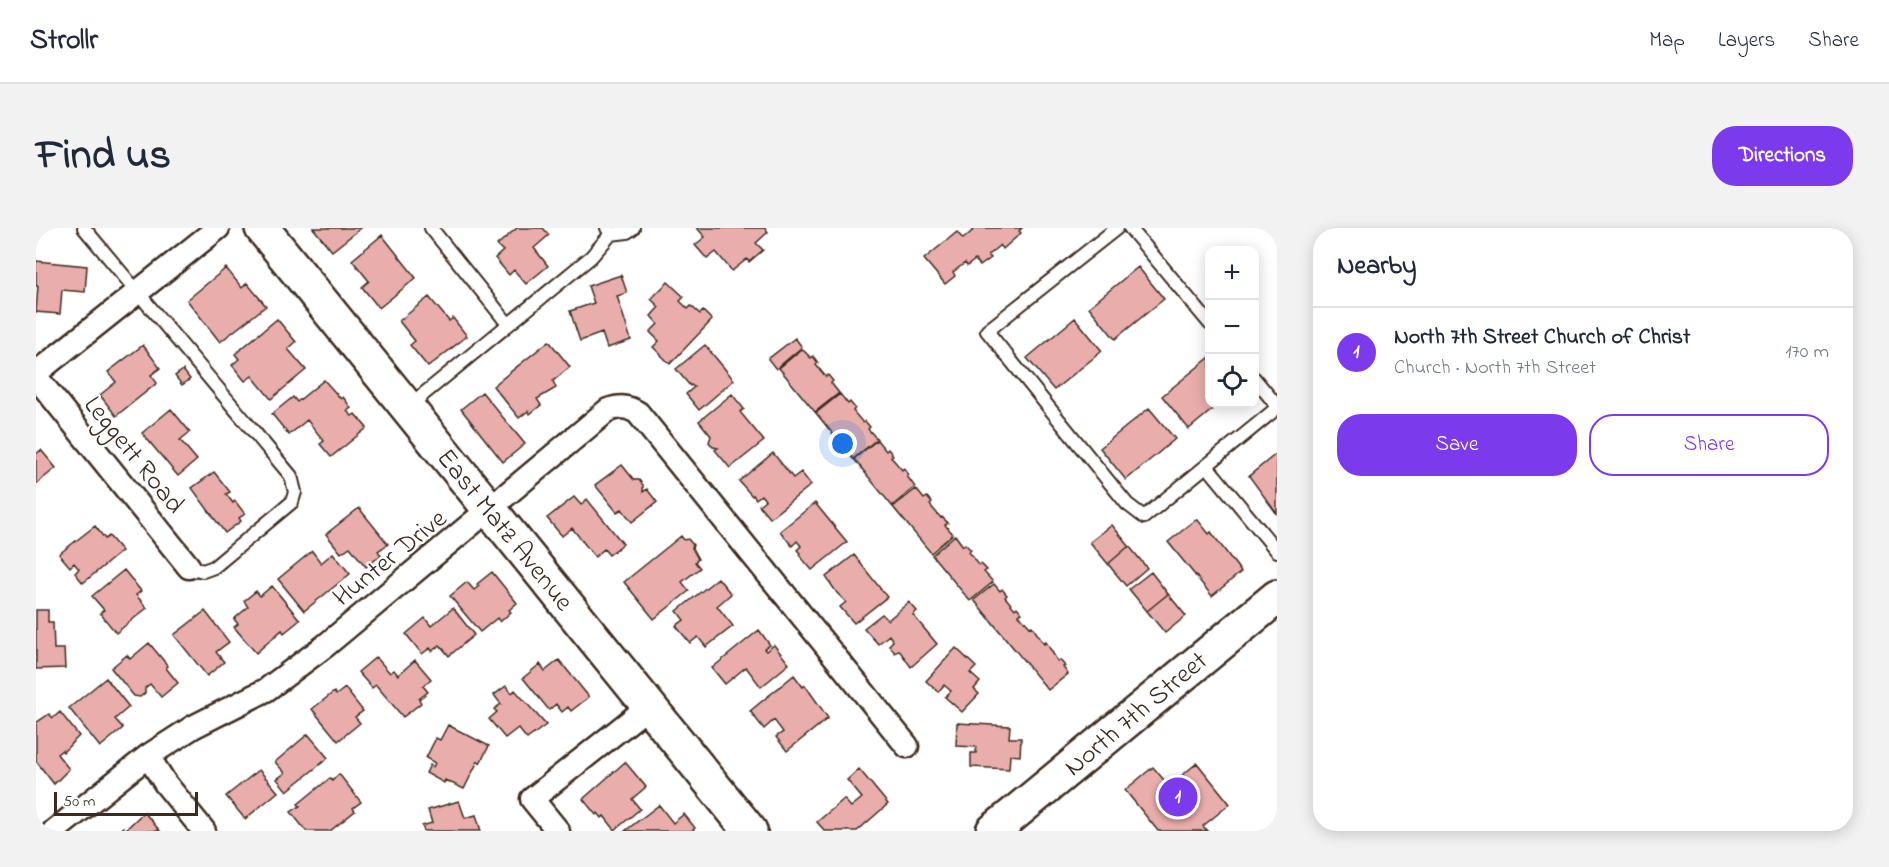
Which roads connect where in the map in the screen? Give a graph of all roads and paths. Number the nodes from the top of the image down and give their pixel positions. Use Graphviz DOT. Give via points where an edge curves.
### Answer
graph roads {
  1 [pos="84,228"];
  2 [pos="218,228"];
  3 [pos="262,228"];
  4 [pos="431,228"];
  5 [pos="633,228"];
  6 [pos="1117,228"];
  7 [pos="1130,228"];
  8 [pos="609,231"];
  9 [pos="137,293"];
  10 [pos="1205,319"];
  11 [pos="508,324"];
  12 [pos="36,375"];
  13 [pos="1259,384"];
  14 [pos="407,407"];
  15 [pos="1277,407"];
  16 [pos="1207,466"];
  17 [pos="491,510"];
  18 [pos="1277,551"];
  19 [pos="189,567"];
  20 [pos="1277,597"];
  21 [pos="649,706"];
  22 [pos="907,746"];
  23 [pos="148,756"];
  24 [pos="54,831"];
  25 [pos="204,831"];
  26 [pos="558,831"];
  27 [pos="750,831"];
  28 [pos="993,831"];
  1 -- 9 [label="lane"];
  2 -- 9 [label="street"];
  3 -- 14 [label="street, East Matz Avenue"];
  4 -- 11 [label="lane"];
  5 -- 8 [label="lane" via="627,232"];
  6 -- 16 [label="lane" via="987,331 1127,504 1144,517"];
  7 -- 10 [label="lane"];
  8 -- 11 [label="lane" via="591,257"];
  9 -- 12 [label="street"];
  9 -- 19 [label="lane" via="291,477 295,492 292,502 214,567 202,571"];
  11 -- 14 [label="lane"];
  12 -- 19 [label="street, Leggett Road"];
  13 -- 15 [label="lane"];
  14 -- 17 [label="street, East Matz Avenue"];
  15 -- 16 [label="lane"];
  16 -- 18 [label="lane"];
  17 -- 21 [label="street, East Matz Avenue"];
  17 -- 22 [label="street, Hunter Drive" via="608,411 619,406 638,413"];
  17 -- 23 [label="street, Hunter Drive" via="266,690 193,727"];
  20 -- 28 [label="street, North 7th Street"];
  21 -- 26 [label="street" via="532,799"];
  21 -- 27 [label="street, East Matz Avenue"];
  23 -- 24 [label="street, Hunter Drive"];
  23 -- 25 [label="street"];
}
